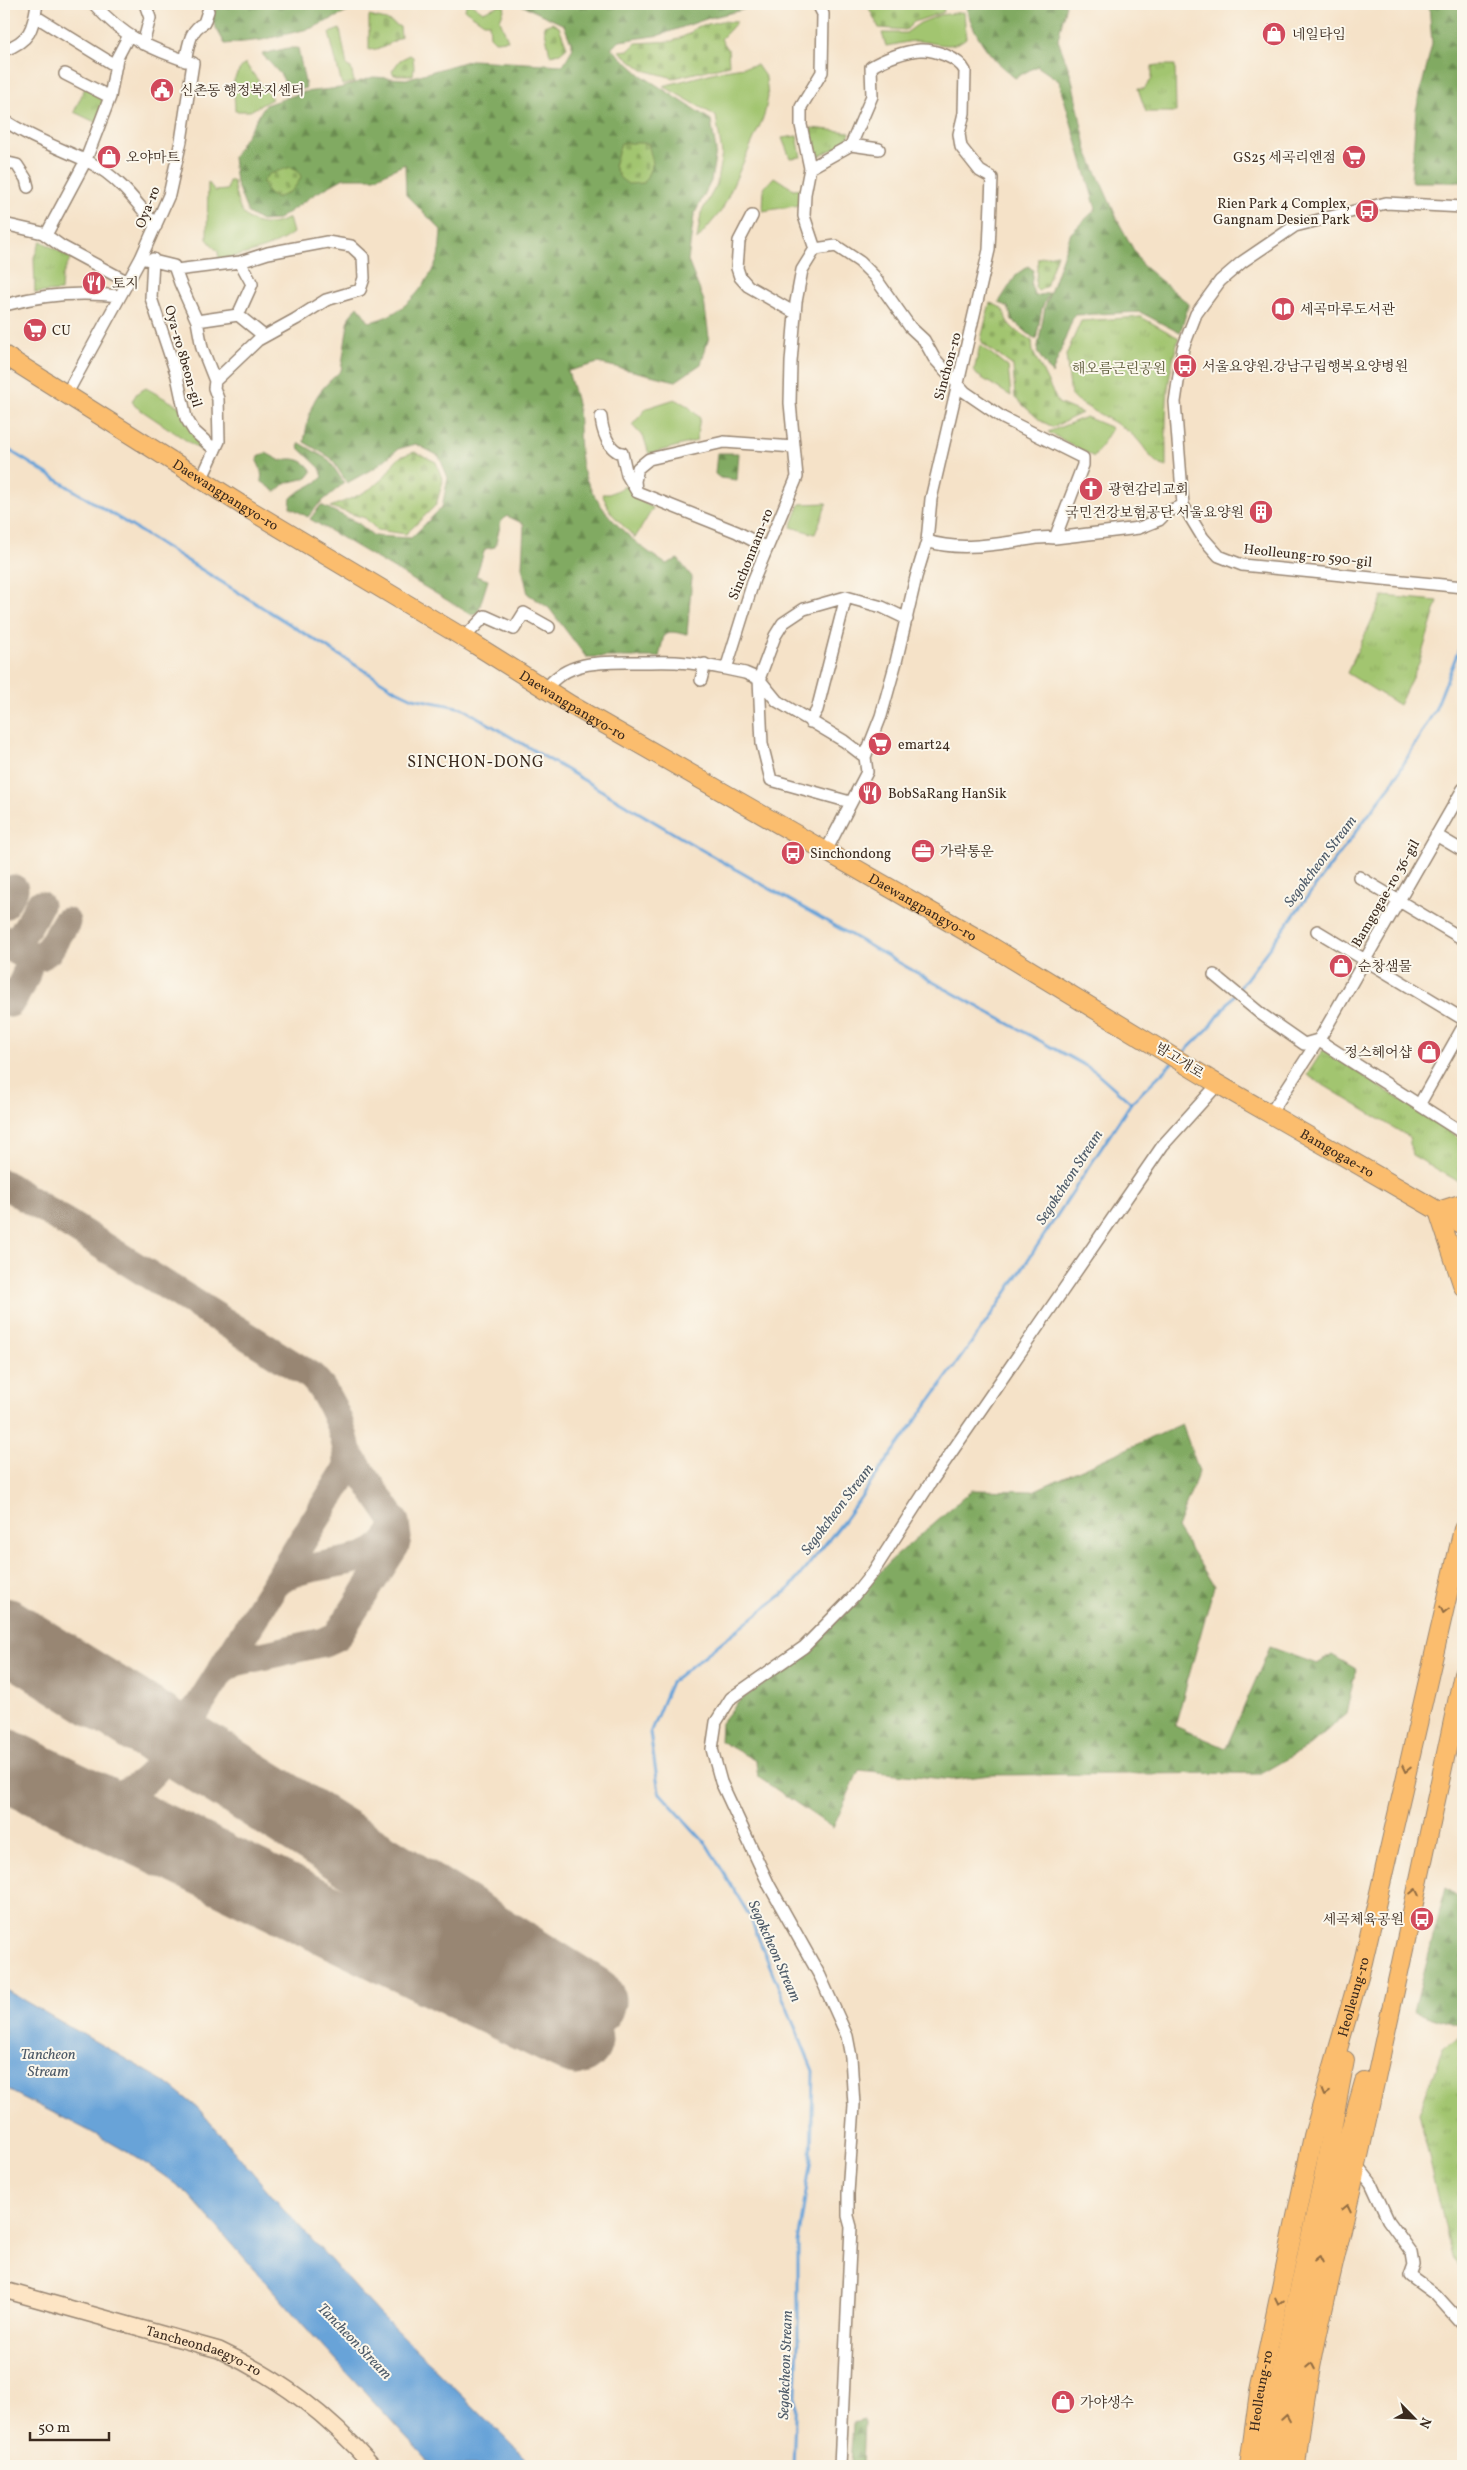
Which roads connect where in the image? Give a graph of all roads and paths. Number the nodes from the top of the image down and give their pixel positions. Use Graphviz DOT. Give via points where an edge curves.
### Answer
graph roads {
  1 [pos="37,4"];
  2 [pos="94,4"];
  3 [pos="145,4"];
  4 [pos="818,4"];
  5 [pos="208,11"];
  6 [pos="35,16"];
  7 [pos="128,37"];
  8 [pos="143,44"];
  9 [pos="4,50"];
  10 [pos="185,61"];
  11 [pos="116,66"];
  12 [pos="65,74"];
  13 [pos="110,97"];
  14 [pos="4,120"];
  15 [pos="851,145"];
  16 [pos="880,149"];
  17 [pos="4,162"];
  18 [pos="85,162"];
  19 [pos="810,168"];
  20 [pos="28,187"];
  21 [pos="1463,207"];
  22 [pos="752,216"];
  23 [pos="4,224"];
  24 [pos="156,226"];
  25 [pos="46,235"];
  26 [pos="815,249"];
  27 [pos="141,258"];
  28 [pos="153,259"];
  29 [pos="240,262"];
  30 [pos="176,270"];
  31 [pos="126,281"];
  32 [pos="120,296"];
  33 [pos="9,304"];
  34 [pos="795,313"];
  35 [pos="238,315"];
  36 [pos="197,322"];
  37 [pos="264,336"];
  38 [pos="4,355"];
  39 [pos="215,381"];
  40 [pos="957,383"];
  41 [pos="66,395"];
  42 [pos="601,417"];
  43 [pos="794,447"];
  44 [pos="215,450"];
  45 [pos="201,480"];
  46 [pos="637,492"];
  47 [pos="1183,505"];
  48 [pos="1055,538"];
  49 [pos="927,541"];
  50 [pos="767,548"];
  51 [pos="1463,587"];
  52 [pos="846,597"];
  53 [pos="907,619"];
  54 [pos="549,627"];
  55 [pos="464,638"];
  56 [pos="704,664"];
  57 [pos="726,669"];
  58 [pos="759,679"];
  59 [pos="701,680"];
  60 [pos="546,689"];
  61 [pos="810,722"];
  62 [pos="865,757"];
  63 [pos="1463,789"];
  64 [pos="850,802"];
  65 [pos="1436,835"];
  66 [pos="826,850"];
  67 [pos="1463,851"];
  68 [pos="1359,877"];
  69 [pos="1398,900"];
  70 [pos="1317,931"];
  71 [pos="1463,939"];
  72 [pos="1365,959"];
  73 [pos="1214,975"];
  74 [pos="1463,1019"];
  75 [pos="1463,1027"];
  76 [pos="1148,1040"];
  77 [pos="1318,1040"];
  78 [pos="1215,1082"];
  79 [pos="1419,1105"];
  80 [pos="1270,1114"];
  81 [pos="1463,1132"];
  82 [pos="1463,1203"];
  83 [pos="1438,1211"];
  84 [pos="1463,1225"];
  85 [pos="1463,1288"];
  86 [pos="1463,1529"];
  87 [pos="1463,1674"];
  88 [pos="1401,1957"];
  89 [pos="1363,1962"];
  90 [pos="1357,2165"];
  91 [pos="4,2290"];
  92 [pos="1463,2325"];
  93 [pos="374,2466"];
  94 [pos="840,2466"];
  95 [pos="1249,2466"];
  96 [pos="1266,2466"];
  97 [pos="1280,2466"];
  98 [pos="1296,2466"];
  1 -- 6 [label="street"];
  2 -- 7 [label="street"];
  3 -- 8 [label="street" via="150,18"];
  4 -- 19 [label="street" via="823,14 822,72 801,107 803,145"];
  5 -- 10 [label="street" via="204,23 197,26 192,34"];
  6 -- 9 [label="street" via="31,31 21,43"];
  6 -- 11 [label="street"];
  7 -- 8 [label="street"];
  7 -- 11 [label="street"];
  8 -- 10 [label="street"];
  10 -- 24 [label="street, Oya-ro" via="192,63 181,141 169,195"];
  11 -- 13 [label="street"];
  12 -- 13 [label="street"];
  13 -- 18 [label="street"];
  14 -- 18 [label="street"];
  15 -- 16 [label="street"];
  15 -- 19 [label="street"];
  15 -- 40 [label="street, Sinchon-ro" via="872,96 871,67 920,50 946,56 963,67 961,147 980,171 992,178 992,200 989,250"];
  17 -- 20 [label="street" via="17,165"];
  18 -- 24 [label="street" via="124,188"];
  18 -- 25 [label="street"];
  19 -- 26 [label="street" via="804,216"];
  21 -- 47 [label="street, Heolleung-ro 590-gil" via="1386,203 1295,226 1220,281 1196,314 1180,366 1175,402"];
  22 -- 34 [label="street" via="739,241 737,268 740,277 748,286"];
  23 -- 25 [label="street"];
  24 -- 27 [label="street, Oya-ro"];
  25 -- 31 [label="street" via="60,246"];
  26 -- 34 [label="street, Sinchonnam-ro" via="802,270"];
  26 -- 40 [label="street" via="836,246 860,262"];
  27 -- 28 [label="street"];
  27 -- 31 [label="street, Oya-ro"];
  28 -- 30 [label="street" via="174,266"];
  28 -- 44 [label="street, Oya-ro 8beon-gil" via="151,298 177,376 186,418 194,431"];
  29 -- 30 [label="street"];
  29 -- 35 [label="street" via="252,284"];
  29 -- 37 [label="street" via="327,242 350,246 363,257 364,278 360,290 326,300"];
  30 -- 36 [label="street"];
  31 -- 32 [label="street, Oya-ro"];
  32 -- 33 [label="street" via="90,293 31,298"];
  32 -- 41 [label="street, Oya-ro"];
  34 -- 43 [label="street, Sinchonnam-ro" via="790,383"];
  35 -- 36 [label="street"];
  35 -- 37 [label="street"];
  36 -- 39 [label="street" via="202,348"];
  37 -- 39 [label="street"];
  38 -- 41 [label="main road, Daewangpangyo-ro"];
  39 -- 44 [label="street" via="219,441"];
  40 -- 48 [label="street" via="992,412 1083,458"];
  40 -- 49 [label="street, Sinchon-ro" via="931,499"];
  41 -- 45 [label="main road, Daewangpangyo-ro"];
  42 -- 46 [label="street" via="608,440 614,450 622,453 627,475"];
  43 -- 46 [label="street" via="724,442 649,459 638,468"];
  43 -- 50 [label="street, Sinchonnam-ro" via="797,477"];
  44 -- 45 [label="street"];
  45 -- 55 [label="main road, Daewangpangyo-ro"];
  46 -- 50 [label="street" via="737,532"];
  47 -- 48 [label="street" via="1139,528"];
  47 -- 51 [label="street, Heolleung-ro 590-gil" via="1203,538 1219,556 1242,565"];
  48 -- 49 [label="street" via="954,546"];
  49 -- 53 [label="street, Sinchon-ro"];
  50 -- 57 [label="street, Sinchonnam-ro"];
  52 -- 53 [label="street" via="882,607"];
  52 -- 58 [label="street" via="804,609 783,624 775,636"];
  52 -- 61 [label="street" via="817,710"];
  53 -- 62 [label="street, Sinchon-ro" via="881,716"];
  54 -- 55 [label="street" via="524,613 514,629 484,616"];
  55 -- 60 [label="main road, Daewangpangyo-ro"];
  56 -- 57 [label="street"];
  56 -- 59 [label="street"];
  56 -- 60 [label="street" via="669,660 598,661 552,679"];
  57 -- 58 [label="street" via="745,672"];
  58 -- 61 [label="street" via="777,701"];
  58 -- 64 [label="street" via="762,744 771,780"];
  60 -- 66 [label="main road, Daewangpangyo-ro"];
  61 -- 62 [label="street"];
  62 -- 64 [label="street, Sinchon-ro" via="867,772"];
  63 -- 65 [label="street, Bamgogae-ro 36-gil"];
  64 -- 66 [label="street, Sinchon-ro"];
  65 -- 67 [label="street"];
  65 -- 69 [label="street, Bamgogae-ro 36-gil"];
  66 -- 76 [label="main road, Daewangpangyo-ro"];
  68 -- 69 [label="street"];
  69 -- 71 [label="street"];
  69 -- 72 [label="street, Bamgogae-ro 36-gil"];
  70 -- 72 [label="street"];
  72 -- 74 [label="street"];
  72 -- 77 [label="street, Bamgogae-ro 36-gil"];
  73 -- 77 [label="street" via="1304,1044"];
  75 -- 79 [label="street"];
  76 -- 78 [label="main road, 밤고개로"];
  77 -- 79 [label="street"];
  77 -- 80 [label="street, Bamgogae-ro 36-gil"];
  78 -- 80 [label="main road, Bamgogae-ro"];
  78 -- 94 [label="street" via="1164,1145 942,1466 873,1572 804,1647 731,1698 716,1722 712,1749 721,1782 769,1884 820,1976 840,2018 852,2057 854,2105 848,2193 850,2227"];
  79 -- 81 [label="street"];
  80 -- 83 [label="main road, Bamgogae-ro"];
  82 -- 83 [label="main road"];
  83 -- 84 [label="main road, Bamgogae-ro"];
  83 -- 85 [label="main road"];
  86 -- 89 [label="main road, Heolleung-ro, one-way"];
  88 -- 87 [label="main road, one-way"];
  88 -- 90 [label="main road"];
  97 -- 88 [label="main road, one-way" via="1290,2394 1336,2177"];
  89 -- 95 [label="main road, Heolleung-ro, one-way" via="1312,2136 1259,2392"];
  89 -- 96 [label="main road" via="1323,2178 1277,2392"];
  90 -- 92 [label="street" via="1371,2183 1388,2220 1412,2253 1414,2265 1410,2276 1436,2295"];
  98 -- 90 [label="main road, one-way" via="1316,2339"];
  91 -- 93 [label="street, Tancheondaegyo-ro" via="219,2350 250,2364 277,2380 333,2423"];
}
